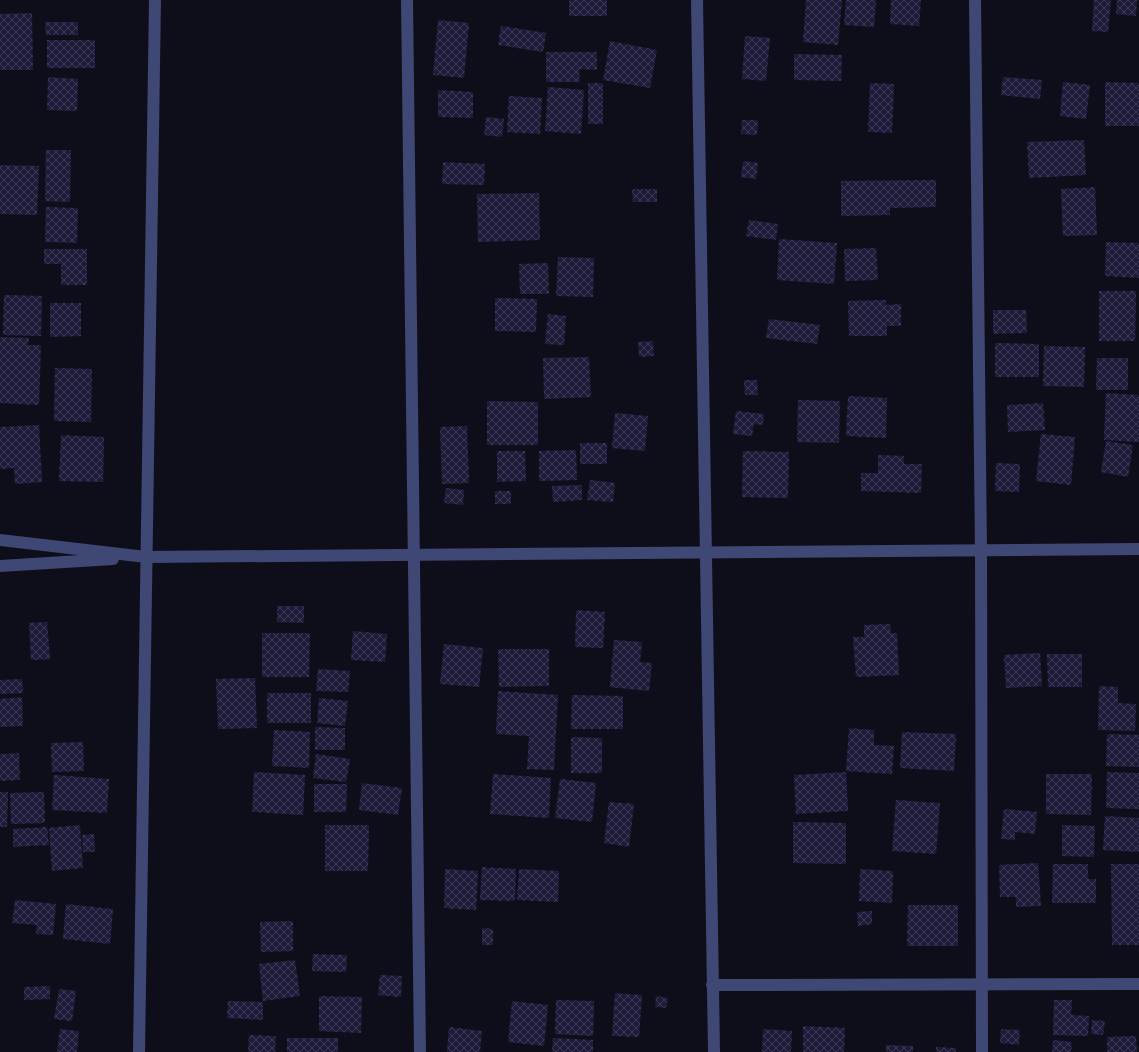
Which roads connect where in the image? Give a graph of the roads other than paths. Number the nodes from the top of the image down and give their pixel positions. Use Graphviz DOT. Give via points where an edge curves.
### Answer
graph roads {
  1 [pos="155,0"];
  2 [pos="407,0"];
  3 [pos="697,0"];
  4 [pos="975,0"];
  5 [pos="0,540"];
  6 [pos="1139,549"];
  7 [pos="981,550"];
  8 [pos="706,552"];
  9 [pos="413,555"];
  10 [pos="146,557"];
  11 [pos="0,566"];
  12 [pos="981,984"];
  13 [pos="1139,984"];
  14 [pos="712,985"];
  15 [pos="139,1052"];
  16 [pos="420,1052"];
  17 [pos="714,1052"];
  18 [pos="982,1052"];
  1 -- 10 [label="street"];
  2 -- 9 [label="street"];
  3 -- 8 [label="street"];
  4 -- 7 [label="street"];
  5 -- 10 [label="street"];
  6 -- 7 [label="street"];
  7 -- 8 [label="street"];
  7 -- 12 [label="street"];
  8 -- 9 [label="street"];
  8 -- 14 [label="street"];
  9 -- 10 [label="street"];
  9 -- 16 [label="street"];
  10 -- 11 [label="street"];
  10 -- 15 [label="street"];
  12 -- 13 [label="street"];
  12 -- 14 [label="street"];
  12 -- 18 [label="street"];
  14 -- 17 [label="street"];
}
